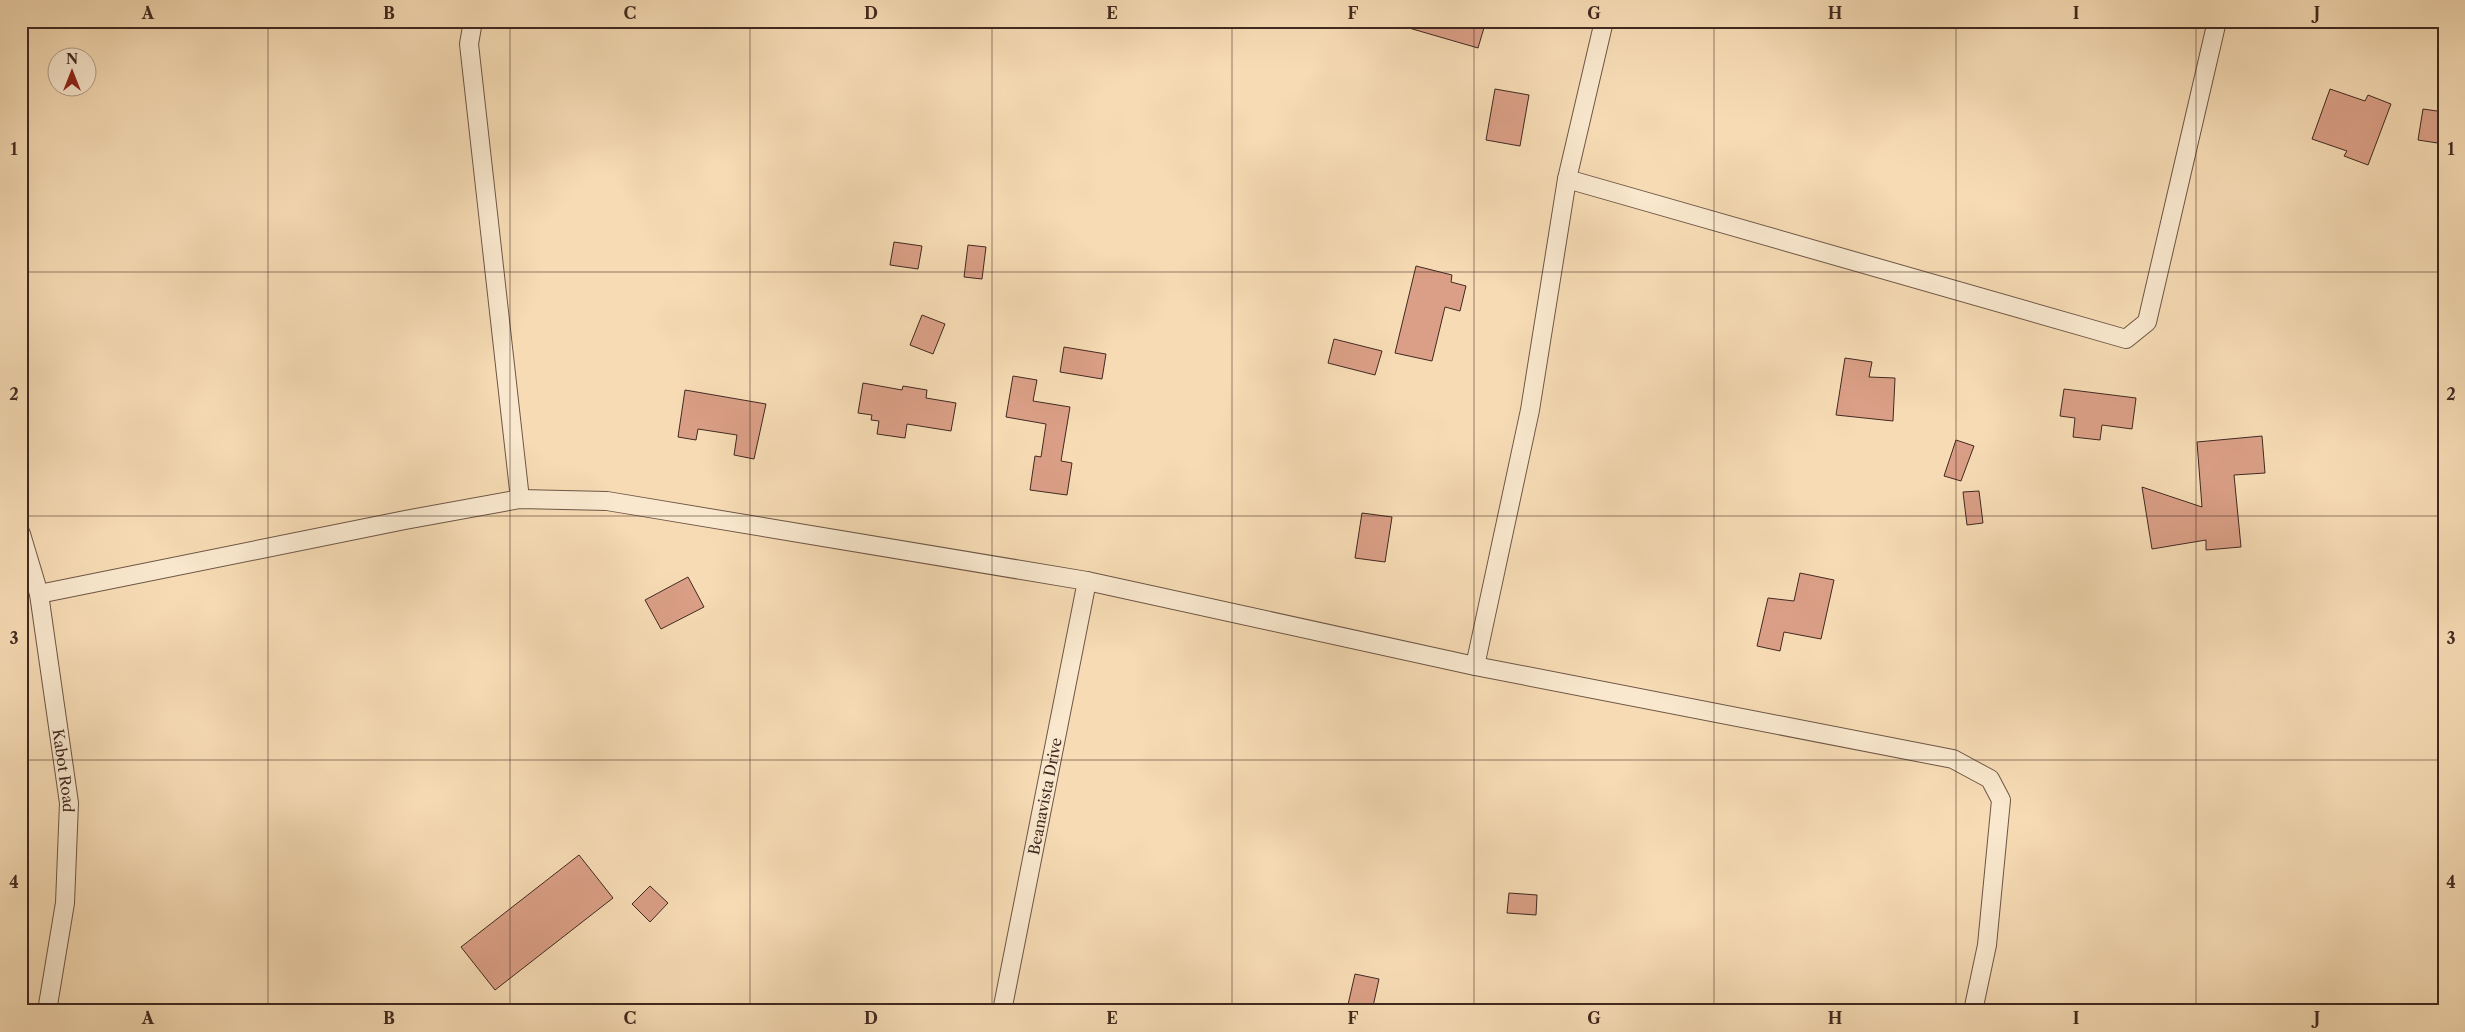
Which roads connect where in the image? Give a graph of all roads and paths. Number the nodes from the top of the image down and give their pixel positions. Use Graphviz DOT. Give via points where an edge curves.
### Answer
graph roads {
  1 [pos="473,21"];
  2 [pos="1604,21"];
  3 [pos="2217,21"];
  4 [pos="1568,180"];
  5 [pos="520,499"];
  6 [pos="21,534"];
  7 [pos="1087,581"];
  8 [pos="39,594"];
  9 [pos="1476,666"];
  10 [pos="47,1011"];
  11 [pos="1002,1011"];
  12 [pos="1973,1011"];
  1 -- 5 [label="street" via="469,44"];
  2 -- 4 [label="street"];
  3 -- 4 [label="street" via="2147,322 2126,338"];
  4 -- 9 [label="street" via="1530,410"];
  5 -- 7 [label="street" via="607,501"];
  5 -- 8 [label="street"];
  6 -- 8 [label="street, Kabot Road"];
  7 -- 9 [label="street"];
  7 -- 11 [label="street, Beanavista Drive"];
  8 -- 10 [label="street, Kabot Road" via="69,803 65,903"];
  9 -- 12 [label="street" via="1953,759 1990,779 2001,800 1987,944"];
}
